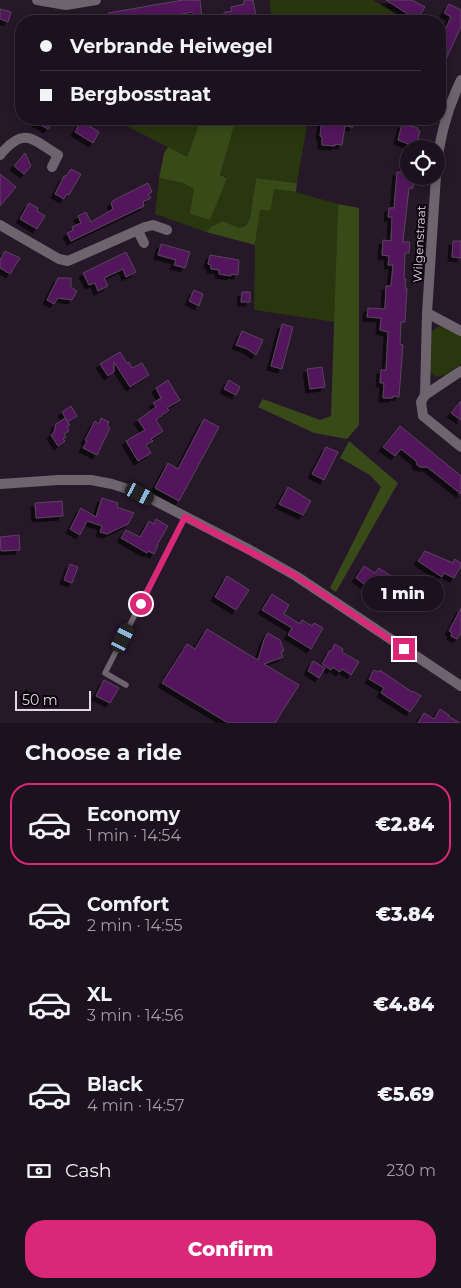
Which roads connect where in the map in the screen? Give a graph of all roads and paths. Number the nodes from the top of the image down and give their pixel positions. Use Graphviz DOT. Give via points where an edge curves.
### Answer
graph roads {
  1 [pos="37,0"];
  2 [pos="96,0"];
  3 [pos="461,80"];
  4 [pos="446,118"];
  5 [pos="444,125"];
  6 [pos="442,140"];
  7 [pos="0,155"];
  8 [pos="52,168"];
  9 [pos="435,185"];
  10 [pos="0,225"];
  11 [pos="138,230"];
  12 [pos="168,230"];
  13 [pos="144,243"];
  14 [pos="428,313"];
  15 [pos="461,331"];
  16 [pos="461,371"];
  17 [pos="425,395"];
  18 [pos="461,447"];
  19 [pos="0,484"];
  20 [pos="185,517"];
  21 [pos="126,685"];
  22 [pos="461,686"];
  1 -- 2 [label="street" via="66,5"];
  3 -- 4 [label="street"];
  5 -- 6 [label="street"];
  7 -- 8 [label="street" via="16,139 31,138 58,155"];
  9 -- 14 [label="street, Wilgenstraat"];
  10 -- 11 [label="street" via="68,261"];
  11 -- 12 [label="street" via="153,225"];
  11 -- 13 [label="street"];
  14 -- 15 [label="street"];
  14 -- 17 [label="street, Wilgenstraat"];
  16 -- 17 [label="street"];
  17 -- 18 [label="street, Wilgenstraat" via="421,402 423,416"];
  19 -- 20 [label="street" via="73,479 112,484"];
  20 -- 21 [label="lane" via="105,673"];
  20 -- 22 [label="street" via="296,576"];
}
